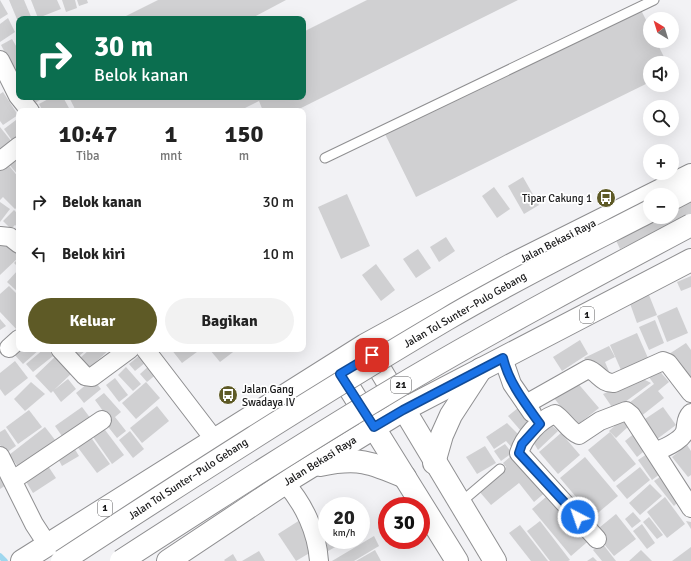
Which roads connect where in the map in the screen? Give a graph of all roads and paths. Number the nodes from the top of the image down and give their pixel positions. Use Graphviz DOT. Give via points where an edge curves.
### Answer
graph roads {
  1 [pos="654,0"];
  2 [pos="0,60"];
  3 [pos="16,92"];
  4 [pos="21,100"];
  5 [pos="28,108"];
  6 [pos="16,148"];
  7 [pos="325,158"];
  8 [pos="0,161"];
  9 [pos="691,175"];
  10 [pos="691,190"];
  11 [pos="679,196"];
  12 [pos="643,215"];
  13 [pos="691,225"];
  14 [pos="0,236"];
  15 [pos="16,242"];
  16 [pos="691,260"];
  17 [pos="368,350"];
  18 [pos="63,352"];
  19 [pos="126,352"];
  20 [pos="147,352"];
  21 [pos="503,358"];
  22 [pos="482,368"];
  23 [pos="337,369"];
  24 [pos="691,393"];
  25 [pos="526,404"];
  26 [pos="403,410"];
  27 [pos="691,413"];
  28 [pos="102,420"];
  29 [pos="540,424"];
  30 [pos="374,427"];
  31 [pos="214,439"];
  32 [pos="656,452"];
  33 [pos="0,456"];
  34 [pos="434,463"];
  35 [pos="172,466"];
  36 [pos="500,469"];
  37 [pos="405,477"];
  38 [pos="13,480"];
  39 [pos="289,480"];
  40 [pos="688,498"];
  41 [pos="459,503"];
  42 [pos="598,539"];
  43 [pos="36,552"];
  44 [pos="62,561"];
  45 [pos="121,561"];
  46 [pos="168,561"];
  47 [pos="319,561"];
  48 [pos="457,561"];
  49 [pos="495,561"];
  1 -- 7 [label="lane"];
  2 -- 3 [label="street"];
  4 -- 5 [label="street"];
  6 -- 8 [label="street"];
  9 -- 17 [label="main road, Jalan Bekasi Raya / 1" via="511,264"];
  10 -- 11 [label="main road"];
  12 -- 44 [label="main road, Jalan Tol Sunter–Pulo Gebang, bridge" via="441,322 206,467"];
  13 -- 45 [label="main road, 21, bridge" via="413,378 308,441"];
  14 -- 15 [label="street" via="10,237"];
  16 -- 21 [label="main road, Jalan Bekasi Raya / 1"];
  17 -- 23 [label="main road, Jalan Bekasi Raya / 1"];
  17 -- 26 [label="main road"];
  18 -- 19 [label="street" via="86,376 92,377"];
  20 -- 31 [label="street"];
  21 -- 22 [label="main road, Jalan Bekasi Raya / 1"];
  21 -- 25 [label="street" via="512,384"];
  22 -- 26 [label="main road, Jalan Bekasi Raya / 1"];
  22 -- 34 [label="main road" via="451,415"];
  23 -- 30 [label="main road"];
  23 -- 31 [label="main road, Jalan Bekasi Raya / 1"];
  23 -- 35 [label="main road, Jalan Bekasi Raya / 1" via="213,453"];
  24 -- 25 [label="street" via="668,363 663,361 614,383 604,381 593,370 588,369"];
  25 -- 29 [label="street"];
  26 -- 30 [label="main road, Jalan Bekasi Raya / 1"];
  26 -- 34 [label="main road"];
  27 -- 32 [label="street" via="687,417 685,432 681,438"];
  28 -- 38 [label="street"];
  29 -- 32 [label="street" via="555,414 579,435 600,422 626,411"];
  29 -- 42 [label="street" via="522,444 519,453"];
  30 -- 37 [label="main road"];
  30 -- 39 [label="main road, Jalan Bekasi Raya / 1"];
  31 -- 35 [label="main road, Jalan Bekasi Raya / 1"];
  32 -- 40 [label="street" via="665,470"];
  33 -- 38 [label="street"];
  34 -- 41 [label="main road"];
  35 -- 43 [label="main road, Jalan Bekasi Raya / 1"];
  36 -- 41 [label="lane"];
  37 -- 39 [label="main road" via="360,460 315,466"];
  37 -- 48 [label="main road"];
  38 -- 43 [label="street" via="34,524"];
  39 -- 46 [label="main road, Jalan Bekasi Raya / 1"];
  39 -- 47 [label="street" via="318,548"];
  41 -- 49 [label="main road"];
}
